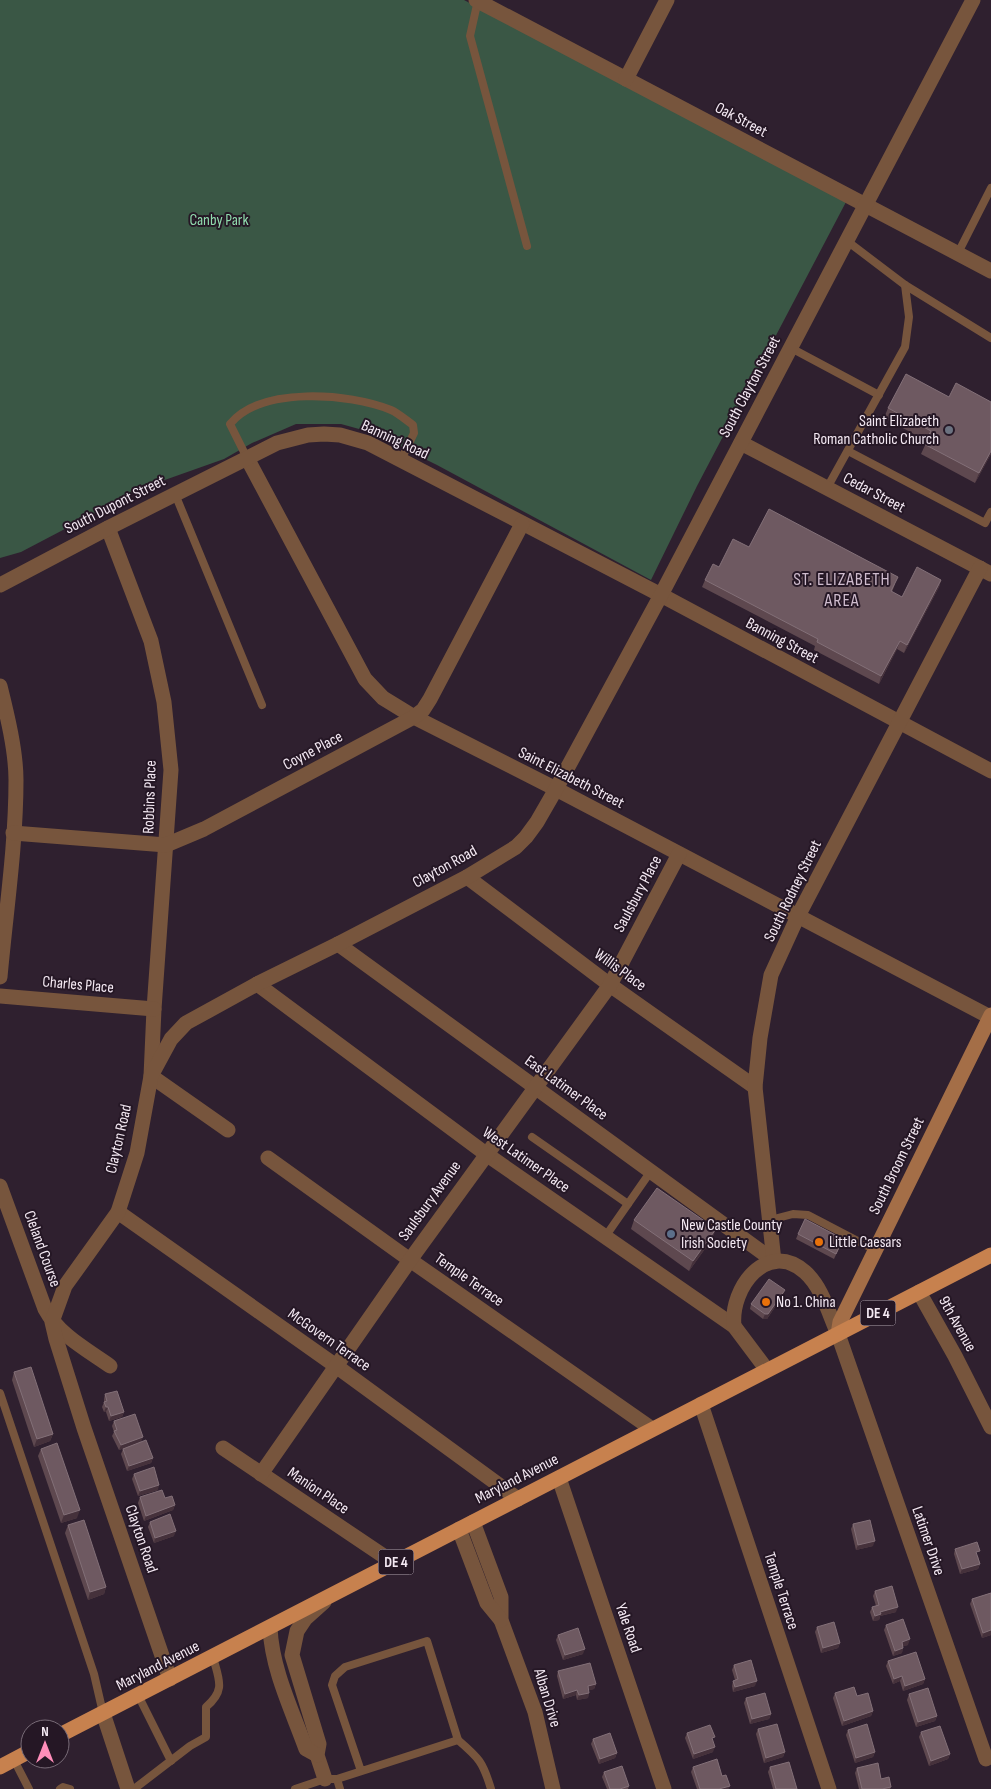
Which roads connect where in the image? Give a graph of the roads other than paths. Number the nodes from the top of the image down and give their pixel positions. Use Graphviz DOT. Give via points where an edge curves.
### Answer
graph roads {
  1 [pos="667,0"];
  2 [pos="973,0"];
  3 [pos="478,1"];
  4 [pos="626,79"];
  5 [pos="991,188"];
  6 [pos="866,205"];
  7 [pos="847,241"];
  8 [pos="527,246"];
  9 [pos="958,253"];
  10 [pos="991,271"];
  11 [pos="905,285"];
  12 [pos="991,338"];
  13 [pos="791,348"];
  14 [pos="879,395"];
  15 [pos="741,443"];
  16 [pos="848,451"];
  17 [pos="247,458"];
  18 [pos="401,460"];
  19 [pos="827,488"];
  20 [pos="176,494"];
  21 [pos="991,512"];
  22 [pos="522,524"];
  23 [pos="108,528"];
  24 [pos="985,571"];
  25 [pos="0,585"];
  26 [pos="661,596"];
  27 [pos="0,686"];
  28 [pos="262,705"];
  29 [pos="414,718"];
  30 [pos="899,723"];
  31 [pos="991,771"];
  32 [pos="556,789"];
  33 [pos="13,833"];
  34 [pos="166,845"];
  35 [pos="679,854"];
  36 [pos="467,877"];
  37 [pos="798,916"];
  38 [pos="338,944"];
  39 [pos="628,950"];
  40 [pos="0,977"];
  41 [pos="257,984"];
  42 [pos="610,985"];
  43 [pos="0,996"];
  44 [pos="154,1009"];
  45 [pos="990,1019"];
  46 [pos="151,1076"];
  47 [pos="755,1086"];
  48 [pos="535,1087"];
  49 [pos="228,1130"];
  50 [pos="532,1136"];
  51 [pos="486,1154"];
  52 [pos="268,1158"];
  53 [pos="651,1171"];
  54 [pos="0,1186"];
  55 [pos="628,1204"];
  56 [pos="118,1212"];
  57 [pos="770,1220"];
  58 [pos="605,1237"];
  59 [pos="875,1250"];
  60 [pos="991,1255"];
  61 [pos="410,1260"];
  62 [pos="774,1261"];
  63 [pos="919,1292"];
  64 [pos="52,1322"];
  65 [pos="734,1326"];
  66 [pos="838,1334"];
  67 [pos="110,1366"];
  68 [pos="336,1366"];
  69 [pos="767,1370"];
  70 [pos="0,1393"];
  71 [pos="701,1404"];
  72 [pos="991,1427"];
  73 [pos="652,1429"];
  74 [pos="223,1448"];
  75 [pos="261,1474"];
  76 [pos="559,1478"];
  77 [pos="518,1499"];
  78 [pos="473,1522"];
  79 [pos="459,1530"];
  80 [pos="394,1563"];
  81 [pos="333,1595"];
  82 [pos="502,1620"];
  83 [pos="270,1628"];
  84 [pos="213,1657"];
  85 [pos="170,1679"];
  86 [pos="138,1695"];
  87 [pos="103,1713"];
  88 [pos="70,1731"];
  89 [pos="458,1740"];
  90 [pos="317,1755"];
  91 [pos="20,1757"];
  92 [pos="986,1759"];
  93 [pos="14,1760"];
  94 [pos="171,1760"];
  95 [pos="0,1767"];
  96 [pos="361,1771"];
  97 [pos="331,1779"];
  98 [pos="28,1789"];
  99 [pos="60,1789"];
  100 [pos="70,1789"];
  101 [pos="128,1789"];
  102 [pos="134,1789"];
  103 [pos="295,1789"];
  104 [pos="340,1789"];
  105 [pos="491,1789"];
  106 [pos="553,1789"];
  107 [pos="664,1789"];
  108 [pos="829,1789"];
  1 -- 4 [label="street"];
  2 -- 6 [label="street, South Clayton Street"];
  3 -- 4 [label="street, Oak Street"];
  3 -- 8 [label="lane" via="470,36"];
  4 -- 6 [label="street, Oak Street"];
  5 -- 9 [label="lane"];
  6 -- 7 [label="street, South Clayton Street"];
  6 -- 9 [label="street, Oak Street"];
  7 -- 11 [label="lane"];
  7 -- 13 [label="street, South Clayton Street"];
  9 -- 10 [label="street, Oak Street"];
  11 -- 12 [label="lane"];
  11 -- 14 [label="lane" via="909,317 905,347"];
  13 -- 14 [label="lane"];
  13 -- 15 [label="street, South Clayton Street"];
  14 -- 16 [label="lane"];
  15 -- 19 [label="street, Cedar Street"];
  15 -- 26 [label="street, South Clayton Street"];
  16 -- 19 [label="lane"];
  16 -- 21 [label="lane" via="985,523"];
  17 -- 18 [label="street, Banning Road" via="277,442 324,434 357,439"];
  17 -- 18 [label="lane" via="230,424 237,416 264,404 302,396 343,397 392,410 413,425 414,434"];
  17 -- 20 [label="street, South Dupont Street"];
  17 -- 29 [label="street, Saint Elizabeth Street" via="365,679 383,698"];
  18 -- 22 [label="street, Banning Road"];
  19 -- 24 [label="street, Cedar Street"];
  20 -- 23 [label="street, South Dupont Street"];
  20 -- 28 [label="lane"];
  22 -- 26 [label="street, Banning Street"];
  22 -- 29 [label="street, Coyne Place" via="424,710"];
  23 -- 25 [label="street, South Dupont Street"];
  23 -- 34 [label="street, Robbins Place" via="151,642 164,702 171,770"];
  24 -- 30 [label="street, South Rodney Street"];
  26 -- 30 [label="street, Banning Street"];
  26 -- 32 [label="street, South Clayton Street"];
  27 -- 33 [label="street" via="8,717 16,778"];
  29 -- 32 [label="street, Saint Elizabeth Street"];
  29 -- 34 [label="street, Coyne Place" via="204,829"];
  30 -- 31 [label="street, Banning Street"];
  30 -- 37 [label="street, South Rodney Street"];
  32 -- 35 [label="street, Saint Elizabeth Street"];
  32 -- 36 [label="street, Clayton Road" via="537,822 516,847"];
  33 -- 34 [label="street, Coyne Place"];
  33 -- 40 [label="street"];
  34 -- 44 [label="street, Robbins Place"];
  35 -- 37 [label="street, Saint Elizabeth Street"];
  35 -- 39 [label="street, Saulsbury Place"];
  36 -- 38 [label="street, Clayton Road"];
  36 -- 42 [label="street, Willis Place"];
  37 -- 45 [label="street, Saint Elizabeth Street"];
  37 -- 47 [label="street, South Rodney Street" via="771,975"];
  38 -- 41 [label="street, Clayton Road"];
  38 -- 48 [label="street, East Latimer Place"];
  39 -- 42 [label="street, Saulsbury Avenue"];
  41 -- 46 [label="street, Clayton Road" via="186,1023 171,1039"];
  41 -- 51 [label="street, West Latimer Place"];
  42 -- 47 [label="street, Willis Place"];
  42 -- 48 [label="street, Saulsbury Avenue"];
  43 -- 44 [label="street, Charles Place"];
  44 -- 46 [label="street, Robbins Place"];
  45 -- 59 [label="street, South Broom Street"];
  46 -- 49 [label="street"];
  46 -- 56 [label="street, Clayton Road" via="137,1153"];
  47 -- 57 [label="street, South Rodney Street"];
  48 -- 51 [label="street, Saulsbury Avenue"];
  48 -- 53 [label="street, East Latimer Place"];
  50 -- 55 [label="lane"];
  51 -- 58 [label="street, West Latimer Place"];
  51 -- 61 [label="street, Saulsbury Avenue"];
  52 -- 61 [label="street, Temple Terrace"];
  53 -- 55 [label="lane"];
  53 -- 62 [label="street, East Latimer Place"];
  54 -- 64 [label="street, Cleland Course"];
  55 -- 58 [label="lane"];
  56 -- 64 [label="street, Clayton Road" via="65,1286"];
  56 -- 68 [label="street, McGovern Terrace"];
  57 -- 59 [label="lane" via="793,1214 808,1215"];
  57 -- 62 [label="street, South Rodney Street"];
  58 -- 65 [label="street, West Latimer Place"];
  59 -- 66 [label="street, South Broom Street" via="840,1322"];
  60 -- 63 [label="main road, Maryland Avenue / DE 4"];
  61 -- 68 [label="street, Saulsbury Avenue"];
  61 -- 73 [label="street, Temple Terrace"];
  62 -- 65 [label="street" via="758,1269 745,1282 735,1306"];
  62 -- 66 [label="street" via="795,1266 812,1279"];
  63 -- 66 [label="main road, Maryland Avenue / DE 4"];
  63 -- 72 [label="street, 9th Avenue"];
  64 -- 67 [label="street"];
  64 -- 85 [label="street, Clayton Road" via="84,1428"];
  65 -- 69 [label="street, West Latimer Place"];
  66 -- 69 [label="main road, Maryland Avenue / DE 4"];
  66 -- 92 [label="street, Latimer Drive"];
  68 -- 75 [label="street, Saulsbury Avenue"];
  68 -- 77 [label="street, McGovern Terrace"];
  69 -- 71 [label="main road, Maryland Avenue / DE 4"];
  70 -- 87 [label="lane" via="84,1642"];
  71 -- 73 [label="main road, Maryland Avenue / DE 4"];
  71 -- 108 [label="street, Temple Terrace"];
  73 -- 76 [label="main road, Maryland Avenue / DE 4"];
  74 -- 75 [label="street, Manion Place"];
  75 -- 80 [label="street, Manion Place"];
  76 -- 77 [label="main road, Maryland Avenue / DE 4"];
  76 -- 107 [label="street, Yale Road"];
  77 -- 78 [label="main road, Maryland Avenue / DE 4"];
  78 -- 79 [label="main road, Maryland Avenue / DE 4"];
  78 -- 82 [label="street, Alban Drive" via="501,1597"];
  79 -- 80 [label="main road, Maryland Avenue / DE 4"];
  79 -- 82 [label="street, Alban Drive" via="487,1603"];
  80 -- 81 [label="main road, Maryland Avenue / DE 4"];
  81 -- 83 [label="main road, Maryland Avenue / DE 4"];
  81 -- 90 [label="street" via="305,1619 297,1631 292,1654 319,1744"];
  82 -- 106 [label="street, Alban Drive" via="536,1712"];
  83 -- 84 [label="main road, Maryland Avenue / DE 4"];
  83 -- 90 [label="street" via="276,1664 306,1749"];
  84 -- 85 [label="main road, Maryland Avenue / DE 4"];
  84 -- 94 [label="lane" via="220,1683 217,1698 206,1707 206,1737"];
  85 -- 86 [label="main road, Maryland Avenue / DE 4"];
  86 -- 87 [label="main road, Maryland Avenue / DE 4"];
  86 -- 94 [label="lane"];
  87 -- 88 [label="main road, Maryland Avenue / DE 4"];
  87 -- 101 [label="street"];
  89 -- 96 [label="lane"];
  89 -- 96 [label="lane" via="427,1641 344,1667 332,1685"];
  89 -- 105 [label="lane" via="485,1769"];
  90 -- 97 [label="street"];
  91 -- 93 [label="main road"];
  93 -- 95 [label="main road"];
  93 -- 98 [label="lane"];
  94 -- 102 [label="lane"];
  96 -- 97 [label="lane"];
  97 -- 103 [label="lane"];
  97 -- 104 [label="lane"];
  99 -- 100 [label="lane"];
}
